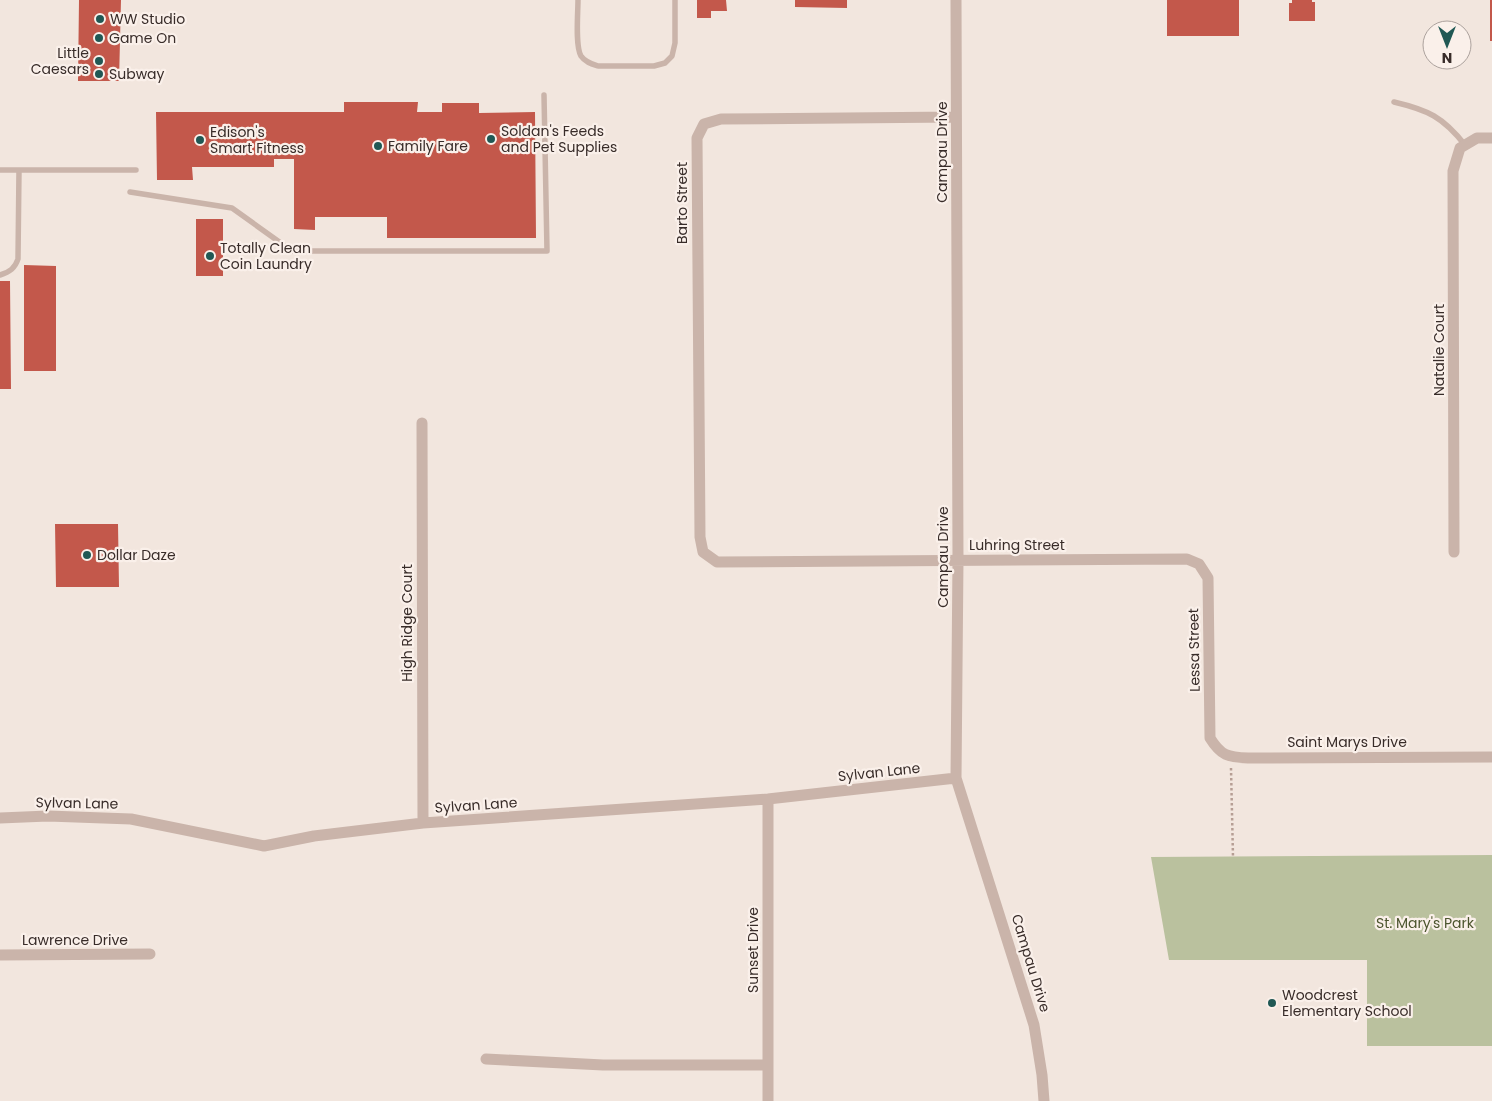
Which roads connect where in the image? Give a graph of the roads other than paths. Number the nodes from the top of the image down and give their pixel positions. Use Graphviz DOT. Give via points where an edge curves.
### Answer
graph roads {
  1 [pos="578,0"];
  2 [pos="675,0"];
  3 [pos="956,0"];
  4 [pos="544,95"];
  5 [pos="1394,102"];
  6 [pos="956,117"];
  7 [pos="1492,138"];
  8 [pos="1462,147"];
  9 [pos="0,170"];
  10 [pos="19,170"];
  11 [pos="136,170"];
  12 [pos="130,192"];
  13 [pos="0,275"];
  14 [pos="422,423"];
  15 [pos="700,537"];
  16 [pos="1454,552"];
  17 [pos="958,560"];
  18 [pos="1199,564"];
  19 [pos="1231,757"];
  20 [pos="1492,757"];
  21 [pos="956,778"];
  22 [pos="768,799"];
  23 [pos="0,818"];
  24 [pos="423,823"];
  25 [pos="150,954"];
  26 [pos="0,956"];
  27 [pos="486,1059"];
  28 [pos="768,1065"];
  29 [pos="768,1101"];
  30 [pos="1044,1101"];
  1 -- 2 [label="lane" via="581,56 598,66 654,66 665,63 672,56 675,43"];
  3 -- 6 [label="street, Campau Drive"];
  4 -- 12 [label="lane" via="546,251 292,251 232,208"];
  5 -- 8 [label="lane" via="1427,111 1448,126"];
  6 -- 15 [label="street, Barto Street" via="721,118 704,124 697,138"];
  6 -- 17 [label="street, Campau Drive"];
  7 -- 8 [label="street" via="1476,138"];
  8 -- 16 [label="street, Natalie Court" via="1453,171"];
  9 -- 10 [label="lane"];
  10 -- 11 [label="lane"];
  10 -- 13 [label="lane" via="18,259 16,267"];
  14 -- 24 [label="street, High Ridge Court"];
  15 -- 17 [label="street, Luhring Street" via="703,552 716,562"];
  17 -- 18 [label="street, Luhring Street" via="1187,559"];
  17 -- 21 [label="street, Campau Drive"];
  18 -- 19 [label="street, Lessa Street" via="1208,578 1210,738 1218,750"];
  19 -- 20 [label="street, Saint Marys Drive"];
  21 -- 22 [label="street, Sylvan Lane"];
  21 -- 30 [label="street, Campau Drive" via="1034,1025"];
  22 -- 24 [label="street, Sylvan Lane"];
  22 -- 28 [label="street, Sunset Drive"];
  23 -- 24 [label="street, Sylvan Lane" via="132,819 264,846 314,836"];
  25 -- 26 [label="street, Lawrence Drive"];
  27 -- 28 [label="street" via="603,1065"];
  28 -- 29 [label="street, Sunset Drive"];
}
